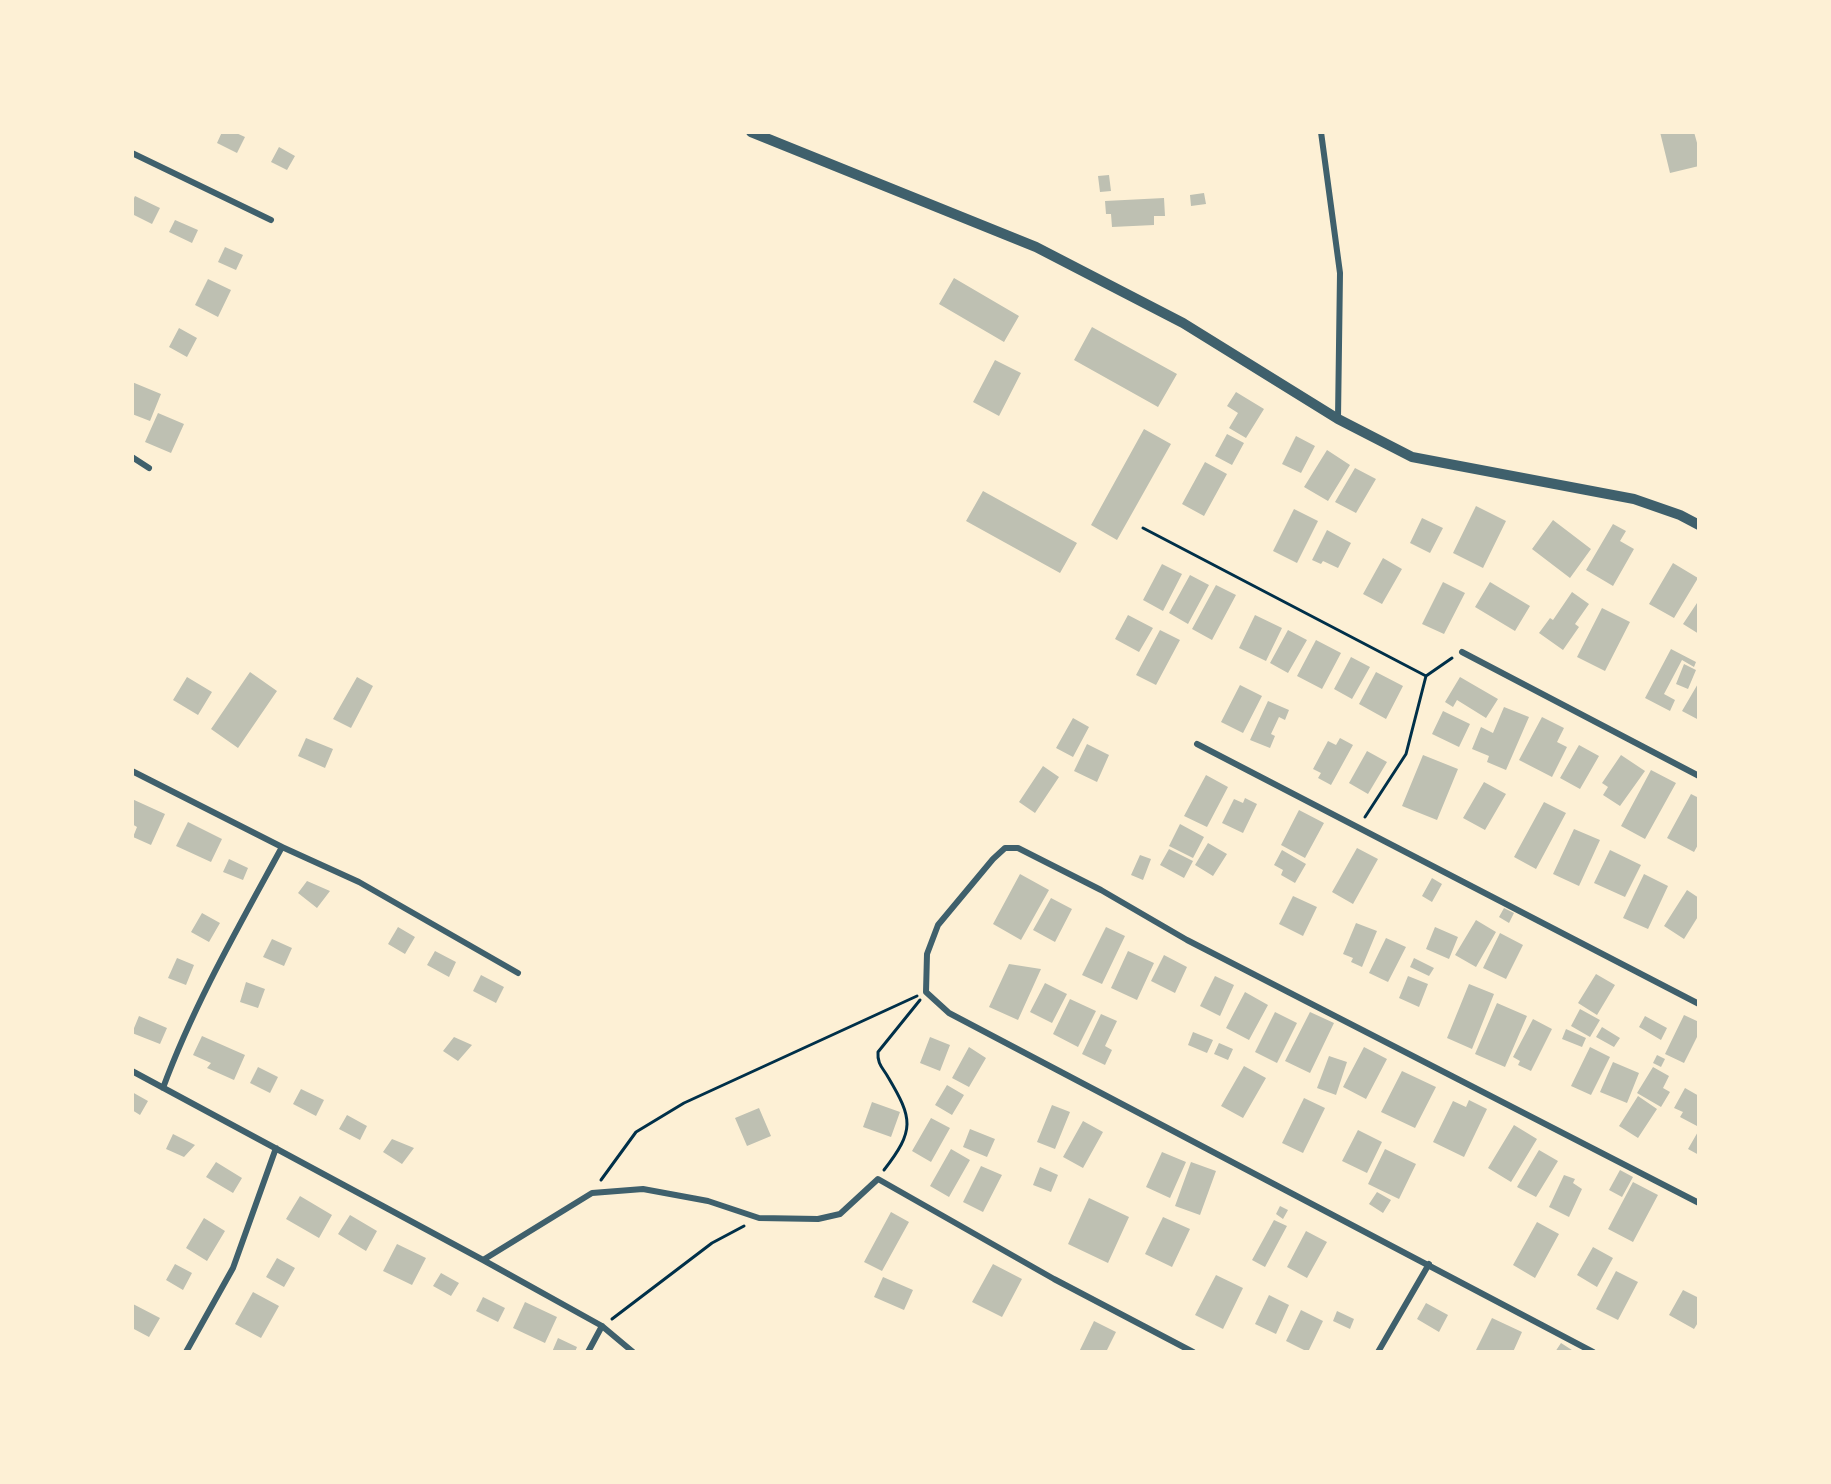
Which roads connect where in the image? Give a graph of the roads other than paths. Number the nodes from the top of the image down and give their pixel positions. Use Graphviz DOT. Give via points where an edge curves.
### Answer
graph roads {
  1 [pos="751,132"];
  2 [pos="1321,132"];
  3 [pos="132,153"];
  4 [pos="271,220"];
  5 [pos="1338,419"];
  6 [pos="132,457"];
  7 [pos="149,468"];
  8 [pos="1699,525"];
  9 [pos="1462,652"];
  10 [pos="1197,744"];
  11 [pos="132,771"];
  12 [pos="1699,776"];
  13 [pos="282,847"];
  14 [pos="518,973"];
  15 [pos="1699,1004"];
  16 [pos="132,1071"];
  17 [pos="163,1088"];
  18 [pos="276,1148"];
  19 [pos="1699,1203"];
  20 [pos="483,1260"];
  21 [pos="1429,1264"];
  22 [pos="602,1326"];
  23 [pos="186,1352"];
  24 [pos="588,1352"];
  25 [pos="633,1352"];
  26 [pos="1193,1352"];
  27 [pos="1378,1352"];
  28 [pos="1593,1352"];
  1 -- 5 [label="street" via="1036,247 1183,323"];
  2 -- 5 [label="street" via="1340,273"];
  3 -- 4 [label="street"];
  5 -- 8 [label="street" via="1412,457 1634,498"];
  6 -- 7 [label="street"];
  9 -- 12 [label="street"];
  10 -- 15 [label="street"];
  11 -- 13 [label="street"];
  13 -- 14 [label="street" via="359,882"];
  13 -- 17 [label="street" via="207,987"];
  16 -- 17 [label="street"];
  17 -- 18 [label="street"];
  18 -- 20 [label="street"];
  18 -- 23 [label="street" via="233,1268"];
  19 -- 21 [label="street" via="1197,946 1101,890 1018,848 1005,848 993,859 938,925 927,954 927,992 949,1013"];
  20 -- 22 [label="street"];
  20 -- 26 [label="street" via="592,1193 643,1189 708,1201 759,1218 818,1219 840,1214 878,1179"];
  21 -- 27 [label="street"];
  21 -- 28 [label="street"];
  22 -- 24 [label="street"];
  22 -- 25 [label="street"];
}
